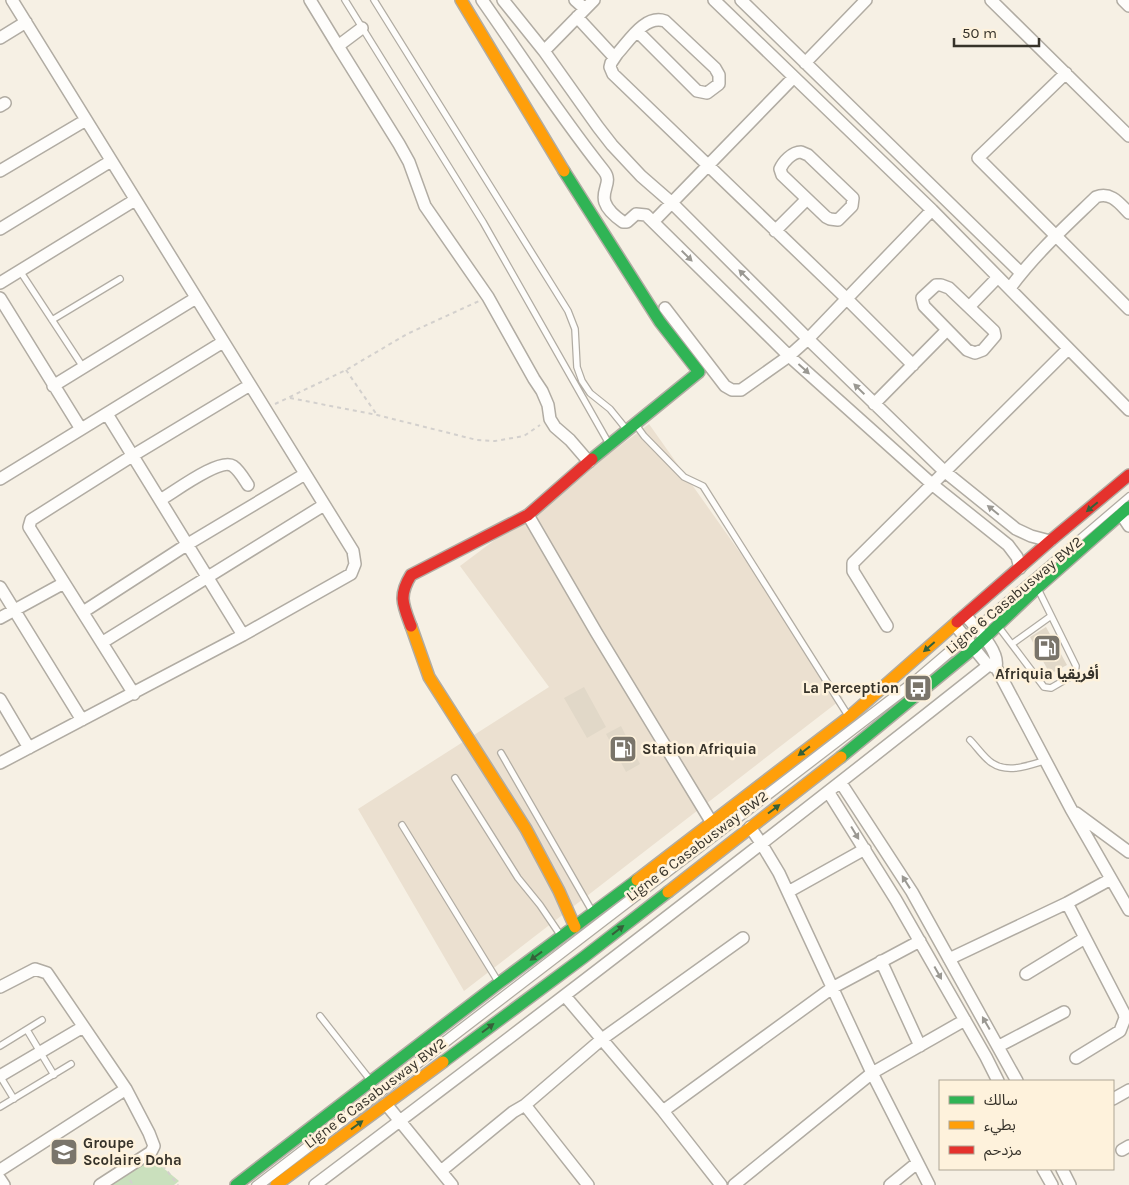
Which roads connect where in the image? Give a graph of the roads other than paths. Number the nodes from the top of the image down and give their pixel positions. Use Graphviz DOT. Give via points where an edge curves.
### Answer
graph roads {
  1 [pos="12,0"];
  2 [pos="310,0"];
  3 [pos="345,0"];
  4 [pos="374,0"];
  5 [pos="461,0"];
  6 [pos="482,0"];
  7 [pos="503,0"];
  8 [pos="576,0"];
  9 [pos="594,0"];
  10 [pos="714,0"];
  11 [pos="741,0"];
  12 [pos="866,0"];
  13 [pos="991,0"];
  14 [pos="1123,0"];
  15 [pos="1129,6"];
  16 [pos="581,13"];
  17 [pos="26,22"];
  18 [pos="362,28"];
  19 [pos="638,32"];
  20 [pos="0,38"];
  21 [pos="338,46"];
  22 [pos="544,51"];
  23 [pos="614,57"];
  24 [pos="805,63"];
  25 [pos="1066,73"];
  26 [pos="794,77"];
  27 [pos="86,120"];
  28 [pos="1129,136"];
  29 [pos="111,161"];
  30 [pos="708,166"];
  31 [pos="0,171"];
  32 [pos="807,199"];
  33 [pos="135,200"];
  34 [pos="672,202"];
  35 [pos="932,210"];
  36 [pos="1129,213"];
  37 [pos="653,222"];
  38 [pos="0,229"];
  39 [pos="775,230"];
  40 [pos="1054,236"];
  41 [pos="20,271"];
  42 [pos="1021,273"];
  43 [pos="998,278"];
  44 [pos="120,279"];
  45 [pos="0,283"];
  46 [pos="1010,288"];
  47 [pos="0,298"];
  48 [pos="196,298"];
  49 [pos="847,299"];
  50 [pos="969,307"];
  51 [pos="665,308"];
  52 [pos="1129,309"];
  53 [pos="52,320"];
  54 [pos="947,330"];
  55 [pos="808,339"];
  56 [pos="223,342"];
  57 [pos="1068,349"];
  58 [pos="789,356"];
  59 [pos="912,365"];
  60 [pos="83,368"];
  61 [pos="250,385"];
  62 [pos="53,386"];
  63 [pos="874,404"];
  64 [pos="1129,410"];
  65 [pos="107,414"];
  66 [pos="631,426"];
  67 [pos="81,430"];
  68 [pos="609,444"];
  69 [pos="132,456"];
  70 [pos="589,462"];
  71 [pos="944,471"];
  72 [pos="305,474"];
  73 [pos="1129,475"];
  74 [pos="0,479"];
  75 [pos="248,484"];
  76 [pos="933,484"];
  77 [pos="1129,496"];
  78 [pos="160,500"];
  79 [pos="1129,502"];
  80 [pos="324,505"];
  81 [pos="1125,510"];
  82 [pos="528,515"];
  83 [pos="1129,526"];
  84 [pos="1016,529"];
  85 [pos="1004,542"];
  86 [pos="1050,542"];
  87 [pos="188,544"];
  88 [pos="1020,568"];
  89 [pos="208,577"];
  90 [pos="64,583"];
  91 [pos="0,587"];
  92 [pos="1037,588"];
  93 [pos="14,611"];
  94 [pos="83,612"];
  95 [pos="966,616"];
  96 [pos="1051,616"];
  97 [pos="0,618"];
  98 [pos="955,625"];
  99 [pos="886,626"];
  100 [pos="998,626"];
  101 [pos="979,632"];
  102 [pos="243,635"];
  103 [pos="969,641"];
  104 [pos="103,642"];
  105 [pos="1012,644"];
  106 [pos="993,666"];
  107 [pos="134,694"];
  108 [pos="0,699"];
  109 [pos="849,716"];
  110 [pos="82,720"];
  111 [pos="970,740"];
  112 [pos="29,748"];
  113 [pos="501,753"];
  114 [pos="1046,760"];
  115 [pos="0,763"];
  116 [pos="455,778"];
  117 [pos="841,783"];
  118 [pos="828,793"];
  119 [pos="1071,809"];
  120 [pos="712,823"];
  121 [pos="402,825"];
  122 [pos="750,827"];
  123 [pos="762,843"];
  124 [pos="865,849"];
  125 [pos="1129,852"];
  126 [pos="1111,879"];
  127 [pos="788,892"];
  128 [pos="1067,902"];
  129 [pos="1129,910"];
  130 [pos="593,913"];
  131 [pos="575,927"];
  132 [pos="562,936"];
  133 [pos="743,938"];
  134 [pos="1085,938"];
  135 [pos="920,941"];
  136 [pos="949,959"];
  137 [pos="881,961"];
  138 [pos="1026,974"];
  139 [pos="499,982"];
  140 [pos="0,987"];
  141 [pos="832,988"];
  142 [pos="565,996"];
  143 [pos="1064,1012"];
  144 [pos="320,1016"];
  145 [pos="42,1020"];
  146 [pos="965,1020"];
  147 [pos="83,1027"];
  148 [pos="27,1030"];
  149 [pos="602,1038"];
  150 [pos="0,1046"];
  151 [pos="920,1046"];
  152 [pos="999,1046"];
  153 [pos="39,1053"];
  154 [pos="1076,1058"];
  155 [pos="71,1064"];
  156 [pos="872,1073"];
  157 [pos="54,1075"];
  158 [pos="0,1076"];
  159 [pos="997,1080"];
  160 [pos="1016,1080"];
  161 [pos="371,1081"];
  162 [pos="126,1089"];
  163 [pos="1129,1090"];
  164 [pos="1114,1098"];
  165 [pos="14,1099"];
  166 [pos="386,1104"];
  167 [pos="525,1105"];
  168 [pos="0,1107"];
  169 [pos="663,1111"];
  170 [pos="400,1121"];
  171 [pos="917,1163"];
  172 [pos="0,1170"];
  173 [pos="1044,1170"];
  174 [pos="1062,1170"];
  175 [pos="441,1171"];
  176 [pos="0,1178"];
  177 [pos="4,1185"];
  178 [pos="100,1185"];
  179 [pos="236,1185"];
  180 [pos="255,1185"];
  181 [pos="262,1185"];
  182 [pos="276,1185"];
  183 [pos="315,1185"];
  184 [pos="452,1185"];
  185 [pos="588,1185"];
  186 [pos="721,1185"];
  187 [pos="734,1185"];
  188 [pos="890,1185"];
  189 [pos="929,1185"];
  190 [pos="1052,1185"];
  191 [pos="1070,1185"];
  1 -- 17 [label="street"];
  2 -- 21 [label="street"];
  3 -- 18 [label="lane"];
  4 -- 66 [label="lane" via="568,311 575,329 577,368 582,381 590,393"];
  5 -- 66 [label="main road" via="660,322 699,372"];
  6 -- 37 [label="street" via="605,172 607,180 603,199 606,206 623,222 636,214 646,215"];
  7 -- 22 [label="street"];
  8 -- 16 [label="street"];
  9 -- 16 [label="street"];
  10 -- 26 [label="street"];
  11 -- 24 [label="street"];
  12 -- 24 [label="street"];
  13 -- 25 [label="street"];
  14 -- 15 [label="street"];
  16 -- 22 [label="street"];
  16 -- 23 [label="street"];
  17 -- 20 [label="street"];
  17 -- 27 [label="street"];
  18 -- 21 [label="street"];
  18 -- 68 [label="lane" via="483,222"];
  19 -- 19 [label="street" via="651,20 665,21 715,68 719,75 718,84 707,93 700,93"];
  19 -- 23 [label="street"];
  21 -- 70 [label="street" via="409,162 431,217 488,297 542,391 550,419"];
  22 -- 34 [label="street" via="612,145 641,176"];
  23 -- 30 [label="street" via="610,66 613,74"];
  24 -- 42 [label="street"];
  25 -- 28 [label="street"];
  25 -- 40 [label="street" via="978,158"];
  26 -- 30 [label="street"];
  26 -- 35 [label="street"];
  27 -- 29 [label="street"];
  27 -- 31 [label="street"];
  29 -- 33 [label="street"];
  29 -- 38 [label="street"];
  30 -- 34 [label="street"];
  30 -- 39 [label="street"];
  32 -- 32 [label="street" via="826,217 834,220 842,218 854,201 808,155 795,153 782,165 780,173"];
  32 -- 39 [label="street"];
  33 -- 41 [label="street"];
  33 -- 48 [label="street"];
  34 -- 37 [label="street"];
  55 -- 34 [label="street, one-way"];
  35 -- 43 [label="street"];
  35 -- 49 [label="street"];
  36 -- 40 [label="street" via="1117,200 1103,194"];
  37 -- 58 [label="street, one-way"];
  39 -- 49 [label="street"];
  40 -- 42 [label="street"];
  40 -- 52 [label="street"];
  41 -- 45 [label="street"];
  41 -- 53 [label="lane"];
  42 -- 46 [label="street"];
  43 -- 46 [label="street"];
  43 -- 50 [label="street"];
  44 -- 53 [label="lane"];
  46 -- 57 [label="street"];
  47 -- 62 [label="street"];
  48 -- 56 [label="street"];
  48 -- 60 [label="street"];
  49 -- 55 [label="street"];
  49 -- 59 [label="street"];
  50 -- 54 [label="street" via="942,285 936,285 924,295 924,306"];
  50 -- 54 [label="street" via="994,331 995,336 988,344 979,352 971,352"];
  51 -- 58 [label="street" via="732,390 741,390"];
  53 -- 60 [label="lane"];
  54 -- 59 [label="street"];
  55 -- 58 [label="street"];
  63 -- 55 [label="street, one-way"];
  56 -- 61 [label="street"];
  56 -- 65 [label="street"];
  57 -- 64 [label="street"];
  57 -- 71 [label="street"];
  58 -- 76 [label="street, one-way"];
  59 -- 63 [label="street"];
  60 -- 62 [label="street"];
  61 -- 69 [label="street"];
  61 -- 72 [label="street"];
  62 -- 67 [label="street"];
  63 -- 71 [label="street"];
  65 -- 67 [label="street"];
  65 -- 69 [label="street"];
  66 -- 68 [label="main road"];
  66 -- 109 [label="lane" via="684,477 703,486"];
  67 -- 74 [label="street"];
  68 -- 70 [label="main road"];
  69 -- 78 [label="street"];
  69 -- 90 [label="street" via="31,520 29,527"];
  70 -- 82 [label="main road"];
  71 -- 76 [label="street"];
  84 -- 71 [label="street, one-way"];
  72 -- 80 [label="street"];
  72 -- 87 [label="street"];
  73 -- 86 [label="main road, one-way"];
  75 -- 78 [label="street" via="233,466 226,464 214,467"];
  76 -- 85 [label="street"];
  76 -- 99 [label="street" via="853,563 853,571"];
  77 -- 101 [label="lane, Ligne 6 Casabusway BW2"];
  78 -- 87 [label="street"];
  79 -- 101 [label="lane, Ligne 6 Casabusway BW2"];
  80 -- 89 [label="street"];
  80 -- 102 [label="street" via="353,551 355,558 351,574"];
  81 -- 83 [label="street"];
  81 -- 92 [label="main road"];
  82 -- 120 [label="street"];
  82 -- 131 [label="main road" via="411,575 402,593 402,602 429,678 526,829"];
  84 -- 85 [label="street"];
  84 -- 86 [label="street"];
  85 -- 88 [label="street" via="1015,552"];
  86 -- 88 [label="main road"];
  87 -- 89 [label="street"];
  87 -- 94 [label="street"];
  88 -- 95 [label="main road"];
  89 -- 102 [label="street"];
  89 -- 104 [label="street"];
  90 -- 93 [label="street"];
  90 -- 94 [label="street"];
  91 -- 93 [label="street"];
  92 -- 96 [label="lane"];
  92 -- 100 [label="main road"];
  93 -- 97 [label="street"];
  93 -- 110 [label="street"];
  94 -- 104 [label="street"];
  95 -- 98 [label="main road"];
  95 -- 101 [label="street"];
  96 -- 105 [label="lane"];
  96 -- 105 [label="lane" via="1076,666 1075,674 1051,688 1044,687"];
  98 -- 103 [label="street"];
  98 -- 109 [label="main road, one-way"];
  100 -- 101 [label="main road"];
  100 -- 105 [label="lane"];
  101 -- 103 [label="main road"];
  101 -- 106 [label="street" via="996,656"];
  102 -- 107 [label="street"];
  103 -- 106 [label="street"];
  122 -- 103 [label="main road, one-way" via="859,743"];
  103 -- 180 [label="lane, Ligne 6 Casabusway BW2" via="911,682"];
  103 -- 181 [label="lane, Ligne 6 Casabusway BW2"];
  104 -- 107 [label="street"];
  106 -- 114 [label="street"];
  106 -- 117 [label="street"];
  107 -- 110 [label="street"];
  108 -- 112 [label="street"];
  109 -- 120 [label="main road, one-way"];
  110 -- 112 [label="street"];
  111 -- 114 [label="lane" via="1001,768 1012,769"];
  112 -- 115 [label="street"];
  113 -- 130 [label="lane"];
  114 -- 119 [label="street"];
  116 -- 132 [label="lane" via="518,878"];
  117 -- 118 [label="street"];
  136 -- 117 [label="street, one-way" via="908,885"];
  118 -- 123 [label="street"];
  118 -- 124 [label="street, one-way"];
  119 -- 125 [label="street"];
  119 -- 126 [label="street"];
  120 -- 130 [label="main road"];
  121 -- 139 [label="lane"];
  122 -- 123 [label="street"];
  166 -- 122 [label="main road, one-way" via="584,957"];
  123 -- 127 [label="street"];
  123 -- 142 [label="street"];
  124 -- 127 [label="street"];
  124 -- 135 [label="street"];
  126 -- 128 [label="street"];
  126 -- 129 [label="street"];
  127 -- 141 [label="street"];
  128 -- 134 [label="street"];
  128 -- 136 [label="street"];
  130 -- 131 [label="main road"];
  131 -- 132 [label="main road"];
  132 -- 139 [label="main road, one-way"];
  133 -- 149 [label="street"];
  134 -- 138 [label="street"];
  134 -- 154 [label="street" via="1125,1018 1120,1031"];
  135 -- 137 [label="street"];
  135 -- 146 [label="street, one-way"];
  152 -- 136 [label="street, one-way"];
  137 -- 141 [label="street"];
  137 -- 151 [label="street"];
  139 -- 161 [label="main road"];
  140 -- 147 [label="street" via="35,969 41,970 47,973"];
  141 -- 156 [label="street"];
  141 -- 169 [label="street"];
  142 -- 149 [label="street"];
  142 -- 170 [label="street"];
  143 -- 152 [label="street"];
  144 -- 161 [label="lane"];
  145 -- 148 [label="lane"];
  146 -- 151 [label="street"];
  146 -- 159 [label="street"];
  147 -- 153 [label="street"];
  147 -- 162 [label="street"];
  148 -- 150 [label="lane"];
  148 -- 153 [label="lane"];
  149 -- 167 [label="street"];
  149 -- 169 [label="street"];
  151 -- 156 [label="street"];
  152 -- 160 [label="street"];
  153 -- 157 [label="lane"];
  153 -- 158 [label="street"];
  155 -- 157 [label="lane"];
  156 -- 171 [label="street"];
  156 -- 187 [label="street"];
  157 -- 165 [label="lane"];
  158 -- 165 [label="lane"];
  161 -- 179 [label="main road"];
  162 -- 172 [label="street"];
  162 -- 178 [label="street" via="154,1146 151,1152"];
  163 -- 164 [label="street"];
  165 -- 168 [label="lane"];
  166 -- 170 [label="street"];
  182 -- 166 [label="main road, one-way"];
  167 -- 175 [label="street"];
  167 -- 185 [label="street"];
  169 -- 186 [label="street"];
  170 -- 175 [label="street"];
  170 -- 183 [label="street"];
  171 -- 188 [label="street"];
  171 -- 189 [label="street"];
  173 -- 190 [label="street"];
  174 -- 191 [label="street"];
  175 -- 184 [label="street"];
  176 -- 177 [label="street"];
}
